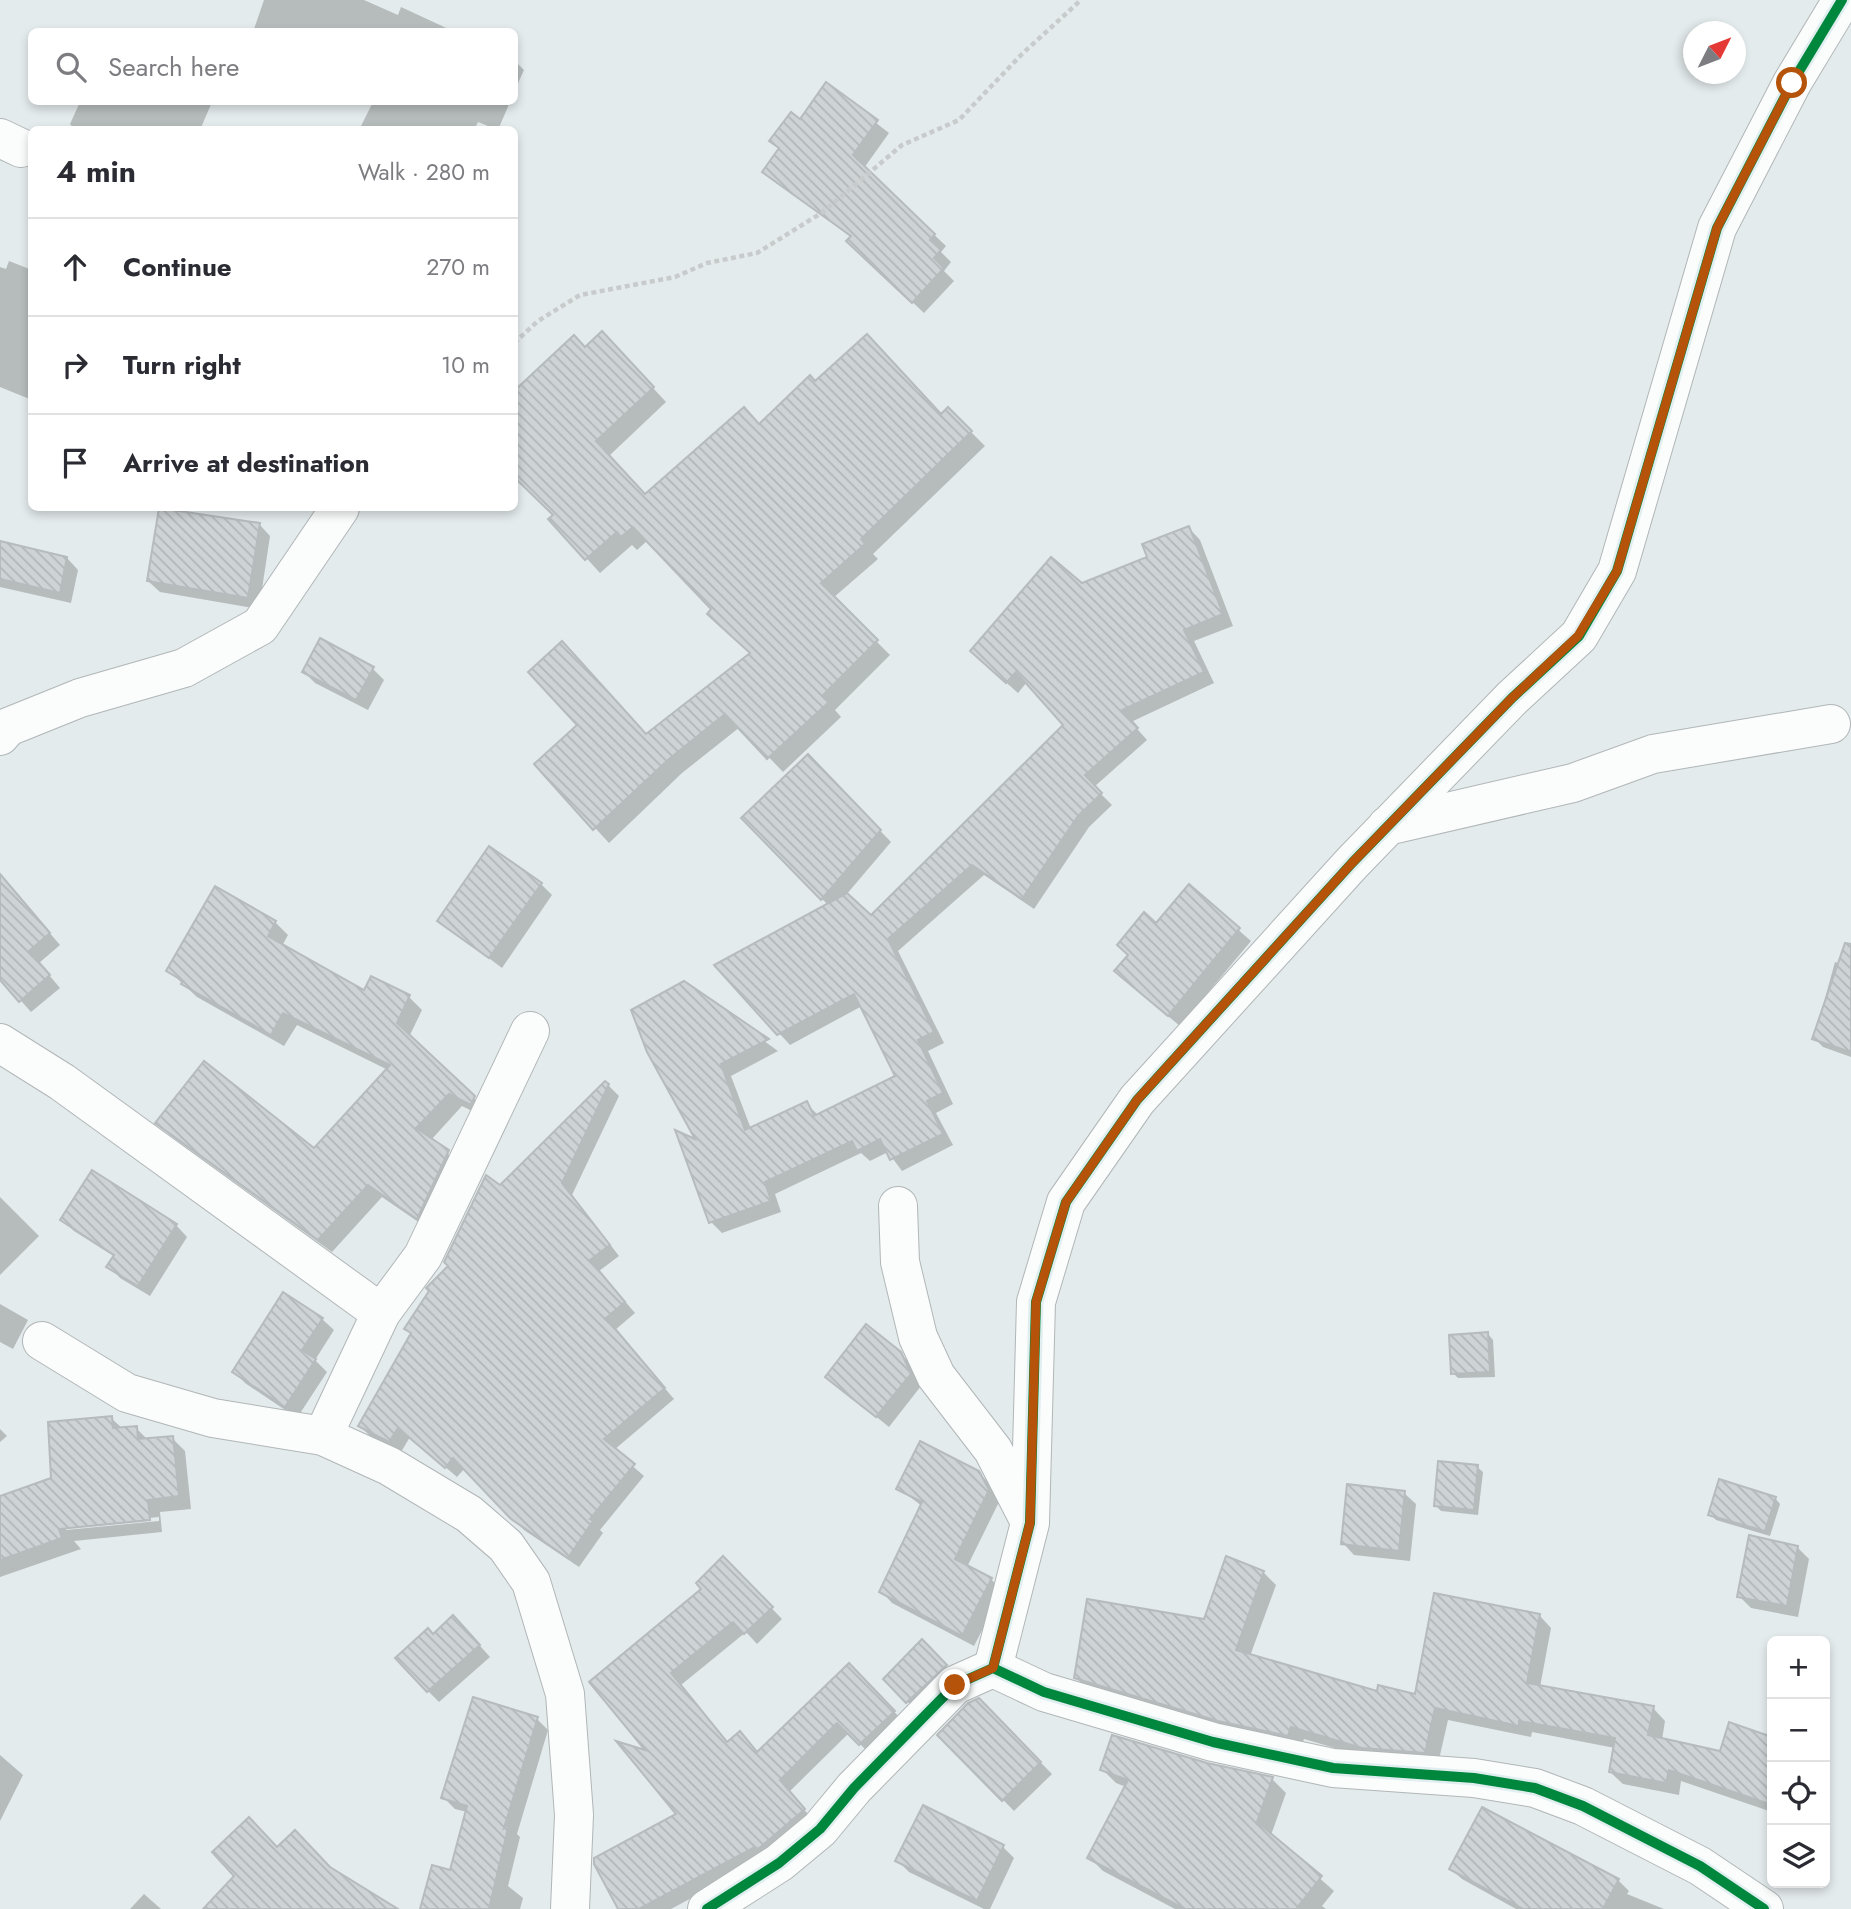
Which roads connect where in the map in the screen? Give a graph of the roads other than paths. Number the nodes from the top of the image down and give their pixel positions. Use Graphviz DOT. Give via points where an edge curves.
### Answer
graph roads {
  1 [pos="1842,0"];
  2 [pos="338,511"];
  3 [pos="1831,724"];
  4 [pos="0,736"];
  5 [pos="1387,826"];
  6 [pos="530,1031"];
  7 [pos="0,1043"];
  8 [pos="898,1206"];
  9 [pos="381,1312"];
  10 [pos="42,1341"];
  11 [pos="323,1436"];
  12 [pos="1030,1523"];
  13 [pos="993,1668"];
  14 [pos="570,1909"];
  15 [pos="707,1909"];
  16 [pos="1763,1909"];
  1 -- 5 [label="street" via="1792,83 1717,228 1617,571 1578,636"];
  2 -- 4 [label="street" via="260,626 184,668 79,698 8,727"];
  3 -- 5 [label="street" via="1653,754 1573,783"];
  5 -- 12 [label="street" via="1137,1100 1066,1202 1036,1302"];
  6 -- 9 [label="street" via="423,1256"];
  7 -- 9 [label="street" via="62,1082"];
  8 -- 12 [label="street" via="900,1262 918,1337 936,1376 993,1450"];
  9 -- 11 [label="street"];
  10 -- 11 [label="street" via="127,1393 214,1418"];
  11 -- 14 [label="street" via="389,1466 468,1514 506,1546 531,1582 565,1694 574,1815"];
  12 -- 13 [label="street"];
  13 -- 15 [label="street" via="955,1685 853,1788 820,1829 779,1863"];
  13 -- 16 [label="street" via="1044,1692 1226,1745 1333,1768 1474,1778 1535,1788 1583,1806 1700,1866"];
}
